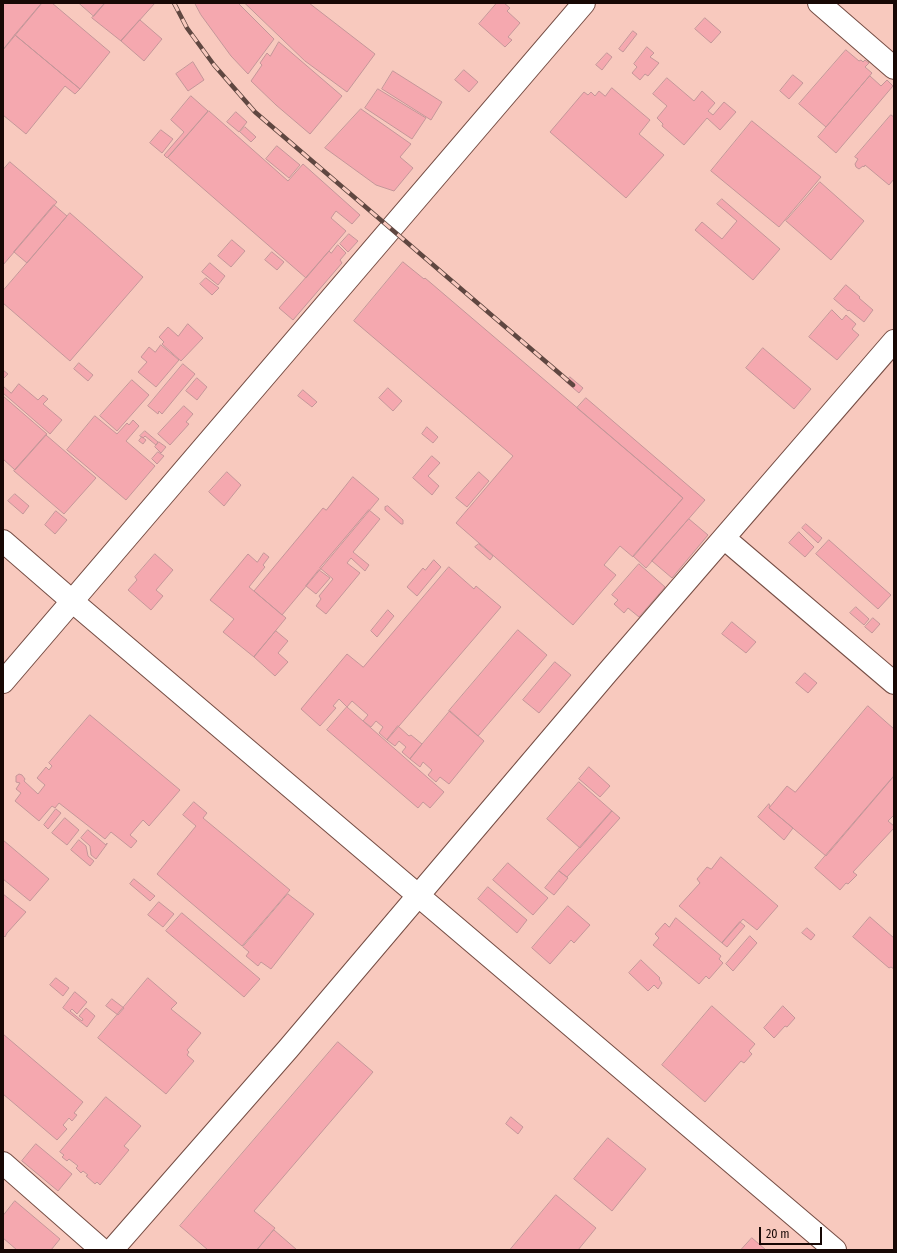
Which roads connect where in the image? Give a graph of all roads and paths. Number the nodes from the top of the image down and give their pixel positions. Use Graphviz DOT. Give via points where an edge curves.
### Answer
graph roads {
  1 [pos="584,3"];
  2 [pos="819,3"];
  3 [pos="894,68"];
  4 [pos="894,341"];
  5 [pos="724,538"];
  6 [pos="3,541"];
  7 [pos="72,601"];
  8 [pos="3,682"];
  9 [pos="894,683"];
  10 [pos="418,896"];
  11 [pos="3,1163"];
  12 [pos="102,1250"];
  13 [pos="112,1250"];
  14 [pos="835,1250"];
  1 -- 7 [label="lane"];
  2 -- 3 [label="lane"];
  4 -- 5 [label="lane"];
  5 -- 9 [label="lane"];
  5 -- 10 [label="lane"];
  6 -- 7 [label="lane"];
  7 -- 8 [label="lane"];
  7 -- 10 [label="lane"];
  10 -- 13 [label="lane"];
  10 -- 14 [label="lane"];
  11 -- 12 [label="lane"];
}
